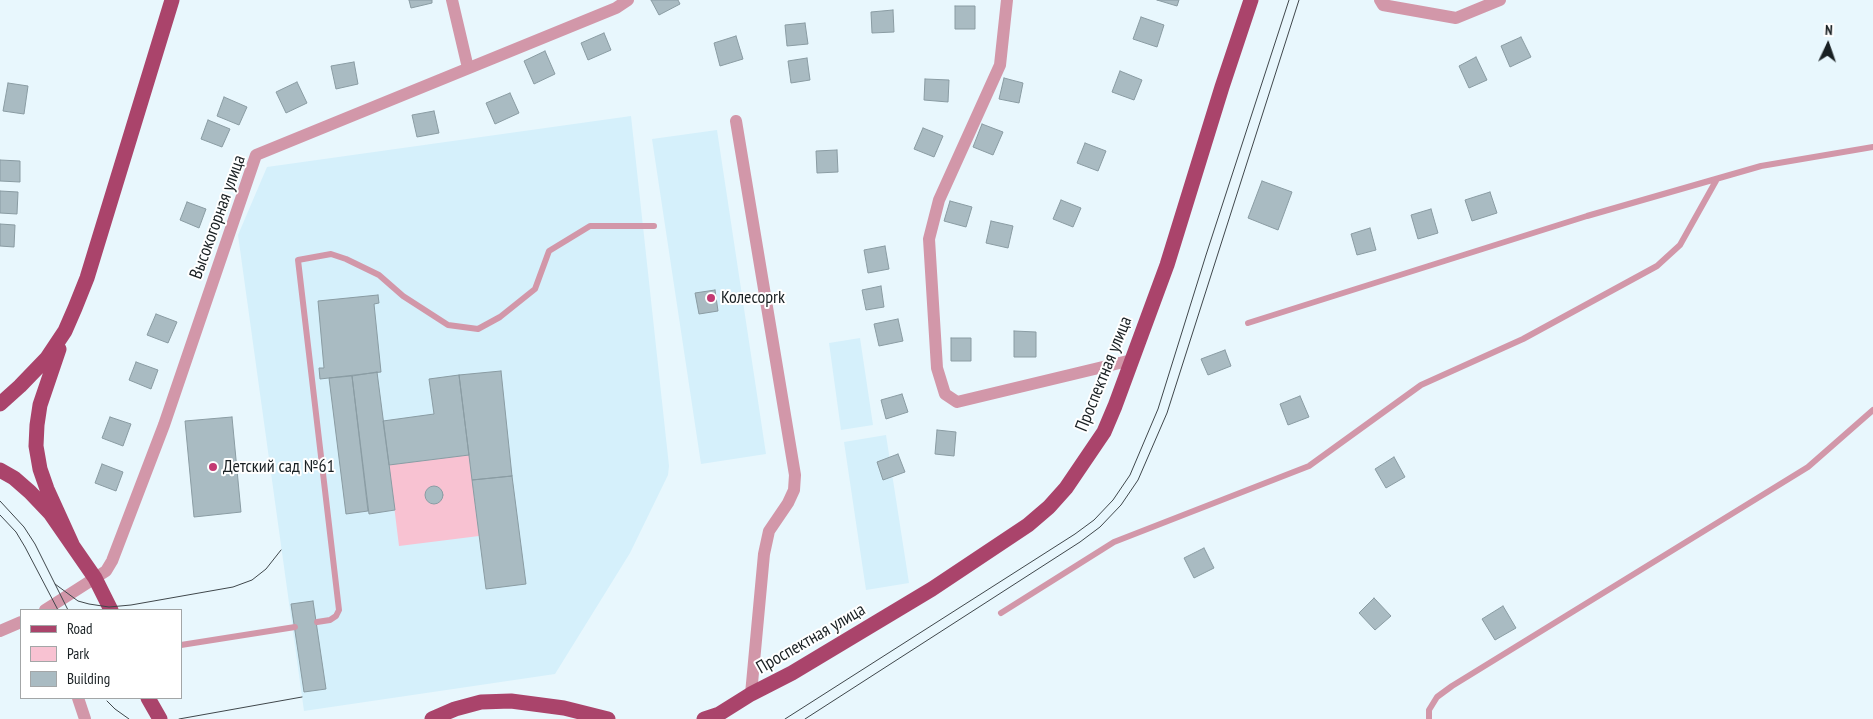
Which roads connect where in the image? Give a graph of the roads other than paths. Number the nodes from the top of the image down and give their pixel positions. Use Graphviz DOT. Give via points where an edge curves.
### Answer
graph roads {
  1 [pos="172,0"];
  2 [pos="452,0"];
  3 [pos="628,0"];
  4 [pos="1007,0"];
  5 [pos="1251,0"];
  6 [pos="1380,0"];
  7 [pos="1500,0"];
  8 [pos="615,4"];
  9 [pos="468,68"];
  10 [pos="736,121"];
  11 [pos="1873,147"];
  12 [pos="1718,179"];
  13 [pos="654,226"];
  14 [pos="1248,323"];
  15 [pos="65,331"];
  16 [pos="1132,360"];
  17 [pos="0,404"];
  18 [pos="1873,410"];
  19 [pos="0,470"];
  20 [pos="72,544"];
  21 [pos="95,578"];
  22 [pos="48,609"];
  23 [pos="110,609"];
  24 [pos="1001,613"];
  25 [pos="20,622"];
  26 [pos="317,622"];
  27 [pos="295,627"];
  28 [pos="0,631"];
  29 [pos="182,645"];
  30 [pos="751,694"];
  31 [pos="78,699"];
  32 [pos="149,699"];
  33 [pos="85,719"];
  34 [pos="160,719"];
  35 [pos="432,719"];
  36 [pos="608,719"];
  37 [pos="704,719"];
  38 [pos="1429,719"];
  1 -- 15 [label="main road" via="87,278"];
  2 -- 9 [label="street"];
  3 -- 8 [label="street, Высокогорная улица"];
  4 -- 16 [label="street" via="1000,66 939,200 929,238 937,368 945,394 957,402"];
  5 -- 16 [label="main road, Проспектная улица" via="1167,265"];
  6 -- 7 [label="street" via="1383,5 1456,18"];
  8 -- 9 [label="street, Высокогорная улица"];
  9 -- 21 [label="street, Высокогорная улица" via="256,155 164,425 112,561 106,571"];
  10 -- 30 [label="street" via="795,474 794,490 769,531 764,554"];
  11 -- 12 [label="lane" via="1761,166"];
  12 -- 14 [label="lane" via="1587,216"];
  12 -- 24 [label="lane" via="1680,245 1658,266 1523,339 1421,385 1309,466 1114,542"];
  13 -- 26 [label="lane" via="590,226 549,251 535,289 500,317 478,329 448,325 379,276 331,254 298,260 340,610 330,620"];
  15 -- 17 [label="main road" via="47,358"];
  15 -- 20 [label="main road" via="40,405 36,446 44,482"];
  16 -- 30 [label="main road, Проспектная улица" via="1104,432 1050,507 940,584"];
  18 -- 38 [label="lane" via="1808,467 1452,686 1437,697 1429,710"];
  19 -- 20 [label="main road" via="30,492"];
  20 -- 21 [label="main road"];
  21 -- 22 [label="street, Высокогорная улица"];
  21 -- 23 [label="main road"];
  25 -- 28 [label="street"];
  27 -- 29 [label="lane"];
  30 -- 37 [label="main road, Проспектная улица" via="719,714"];
  31 -- 33 [label="street"];
  32 -- 34 [label="main road"];
  35 -- 36 [label="main road" via="481,702 511,701 564,708"];
}
